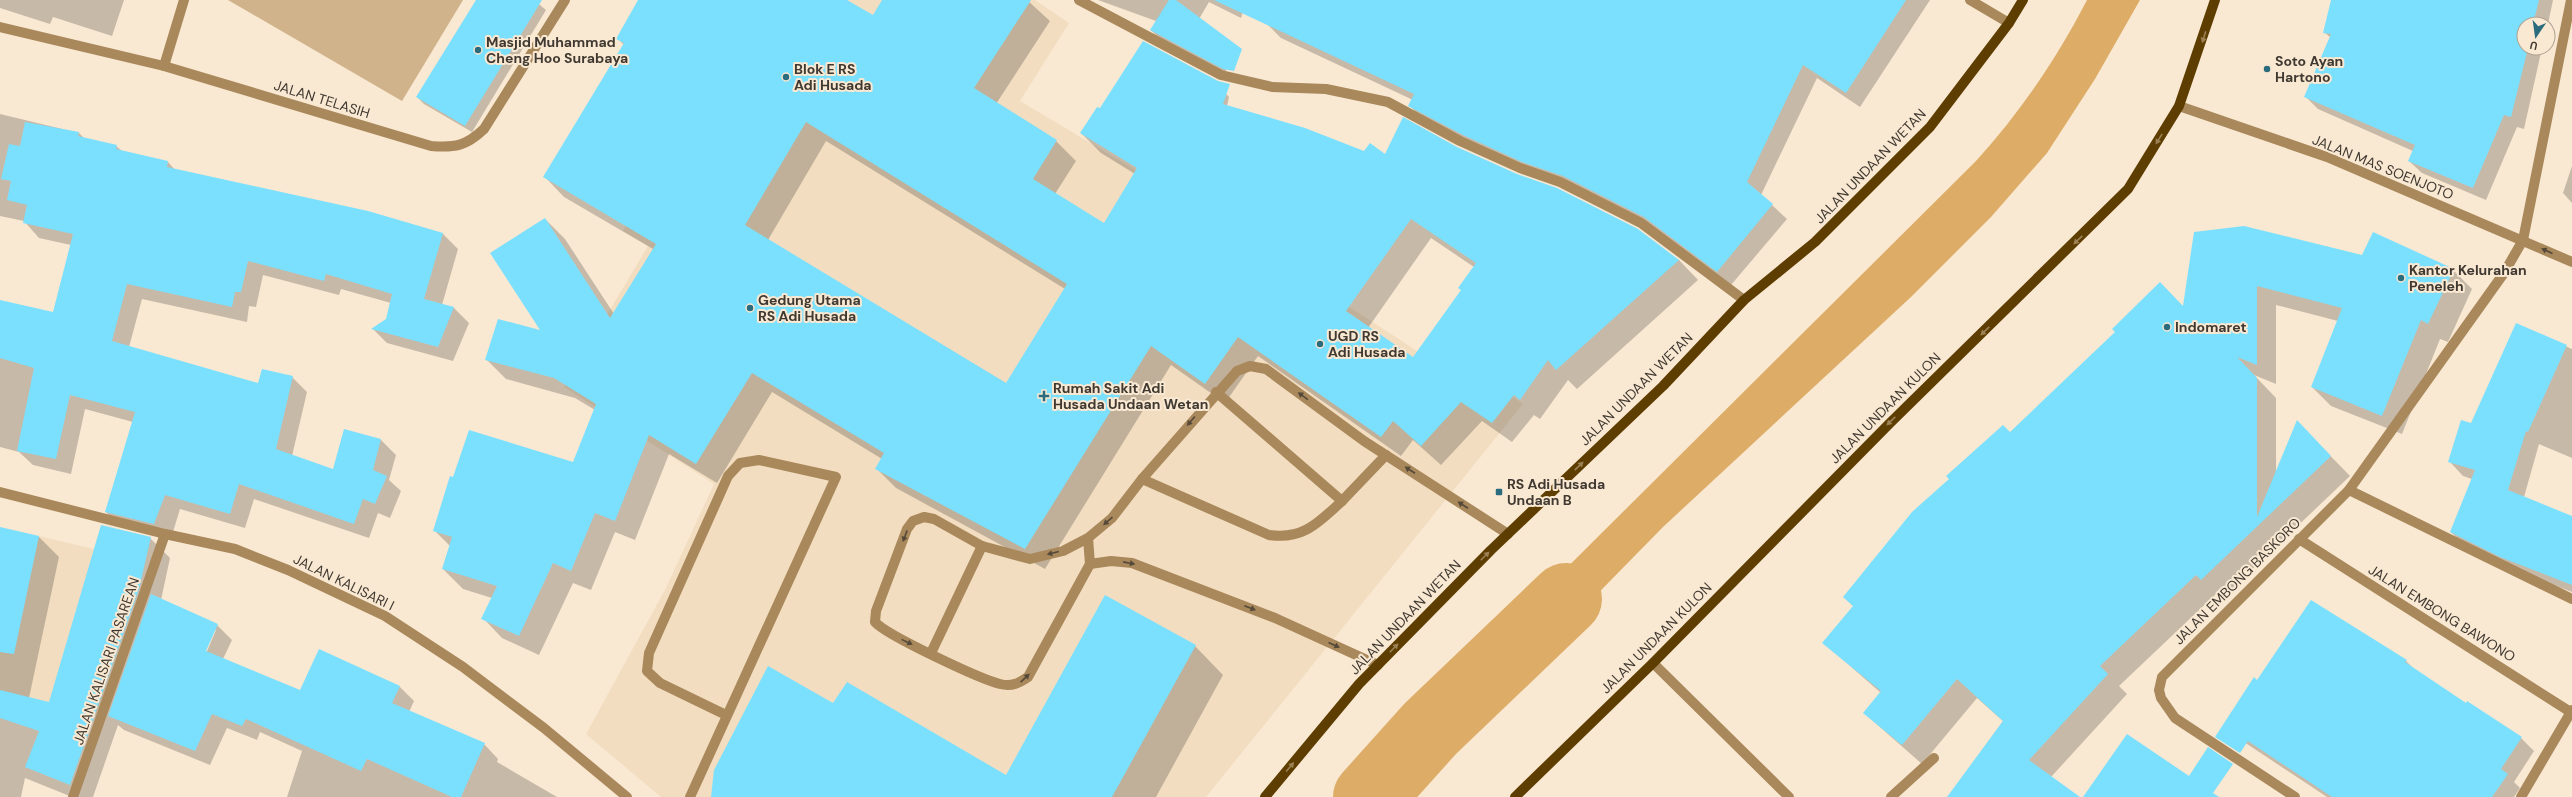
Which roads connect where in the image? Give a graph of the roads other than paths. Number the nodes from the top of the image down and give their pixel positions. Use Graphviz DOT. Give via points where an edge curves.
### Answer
graph roads {
  1 [pos="184,0"];
  2 [pos="565,0"];
  3 [pos="1080,0"];
  4 [pos="1970,0"];
  5 [pos="2023,0"];
  6 [pos="2215,0"];
  7 [pos="2571,0"];
  8 [pos="2009,22"];
  9 [pos="0,27"];
  10 [pos="164,66"];
  11 [pos="2179,106"];
  12 [pos="2523,240"];
  13 [pos="2572,262"];
  14 [pos="1744,300"];
  15 [pos="1216,392"];
  16 [pos="1386,455"];
  17 [pos="1142,479"];
  18 [pos="2349,490"];
  19 [pos="0,492"];
  20 [pos="1342,502"];
  21 [pos="165,534"];
  22 [pos="1508,534"];
  23 [pos="1088,538"];
  24 [pos="2299,539"];
  25 [pos="982,546"];
  26 [pos="1090,564"];
  27 [pos="2572,599"];
  28 [pos="931,653"];
  29 [pos="1653,663"];
  30 [pos="1378,665"];
  31 [pos="2572,712"];
  32 [pos="726,715"];
  33 [pos="1934,758"];
  34 [pos="73,797"];
  35 [pos="627,797"];
  36 [pos="690,797"];
  37 [pos="1265,797"];
  38 [pos="1515,797"];
  39 [pos="1789,797"];
  40 [pos="1891,797"];
  41 [pos="2295,797"];
  42 [pos="2520,797"];
  1 -- 10 [label="street"];
  2 -- 10 [label="street, JALAN TELASIH" via="484,129 473,140 452,148 431,146"];
  3 -- 14 [label="street" via="1221,75 1272,87 1326,90 1388,102 1460,141 1520,168 1560,182 1641,224"];
  4 -- 8 [label="street"];
  5 -- 8 [label="main road, JALAN UNDAAN WETAN"];
  6 -- 11 [label="main road, JALAN UNDAAN KULON, one-way"];
  7 -- 12 [label="street"];
  8 -- 14 [label="main road, JALAN UNDAAN WETAN" via="1924,133 1815,242"];
  9 -- 10 [label="street, JALAN TELASIH"];
  11 -- 12 [label="street, JALAN MAS SOENJOTO" via="2326,157"];
  11 -- 29 [label="main road, JALAN UNDAAN KULON, one-way" via="2128,189 1890,422"];
  13 -- 12 [label="street, JALAN MAS SOENJOTO, one-way"];
  12 -- 18 [label="street, JALAN EMBONG BASKORO" via="2493,289"];
  22 -- 14 [label="main road, JALAN UNDAAN WETAN, one-way" via="1663,386"];
  16 -- 15 [label="street, one-way" via="1266,369 1250,366 1237,371"];
  15 -- 17 [label="street, one-way"];
  15 -- 20 [label="street"];
  16 -- 20 [label="street"];
  22 -- 16 [label="street, one-way"];
  17 -- 20 [label="street" via="1269,535 1283,537 1297,535 1318,524"];
  17 -- 23 [label="street, one-way" via="1112,518"];
  18 -- 24 [label="street, JALAN EMBONG BASKORO"];
  18 -- 27 [label="street"];
  19 -- 21 [label="street, JALAN KALISARI I"];
  21 -- 34 [label="street, JALAN KALISARI PASAREAN"];
  21 -- 35 [label="street, JALAN KALISARI I" via="234,549 288,570 385,616 463,667 544,728"];
  30 -- 22 [label="main road, JALAN UNDAAN WETAN, one-way"];
  23 -- 25 [label="street, one-way" via="1063,551 1030,559"];
  23 -- 26 [label="street"];
  24 -- 31 [label="street, JALAN EMBONG BAWONO"];
  24 -- 41 [label="street, JALAN EMBONG BASKORO" via="2162,677 2159,690 2161,698 2175,718"];
  25 -- 28 [label="street"];
  25 -- 28 [label="street, one-way" via="934,519 924,517 913,521 907,529 876,611 875,622 881,629"];
  28 -- 26 [label="street, one-way" via="1000,684 1017,685 1028,677"];
  26 -- 30 [label="street, one-way" via="1111,561 1132,563 1276,618"];
  29 -- 38 [label="main road, JALAN UNDAAN KULON"];
  29 -- 39 [label="street"];
  37 -- 30 [label="main road, JALAN UNDAAN WETAN, one-way" via="1359,684"];
  31 -- 42 [label="street"];
  32 -- 32 [label="street" via="820,513 836,477 759,460 740,463 728,476 649,653 648,671 660,683"];
  32 -- 36 [label="street"];
  33 -- 40 [label="street"];
}
